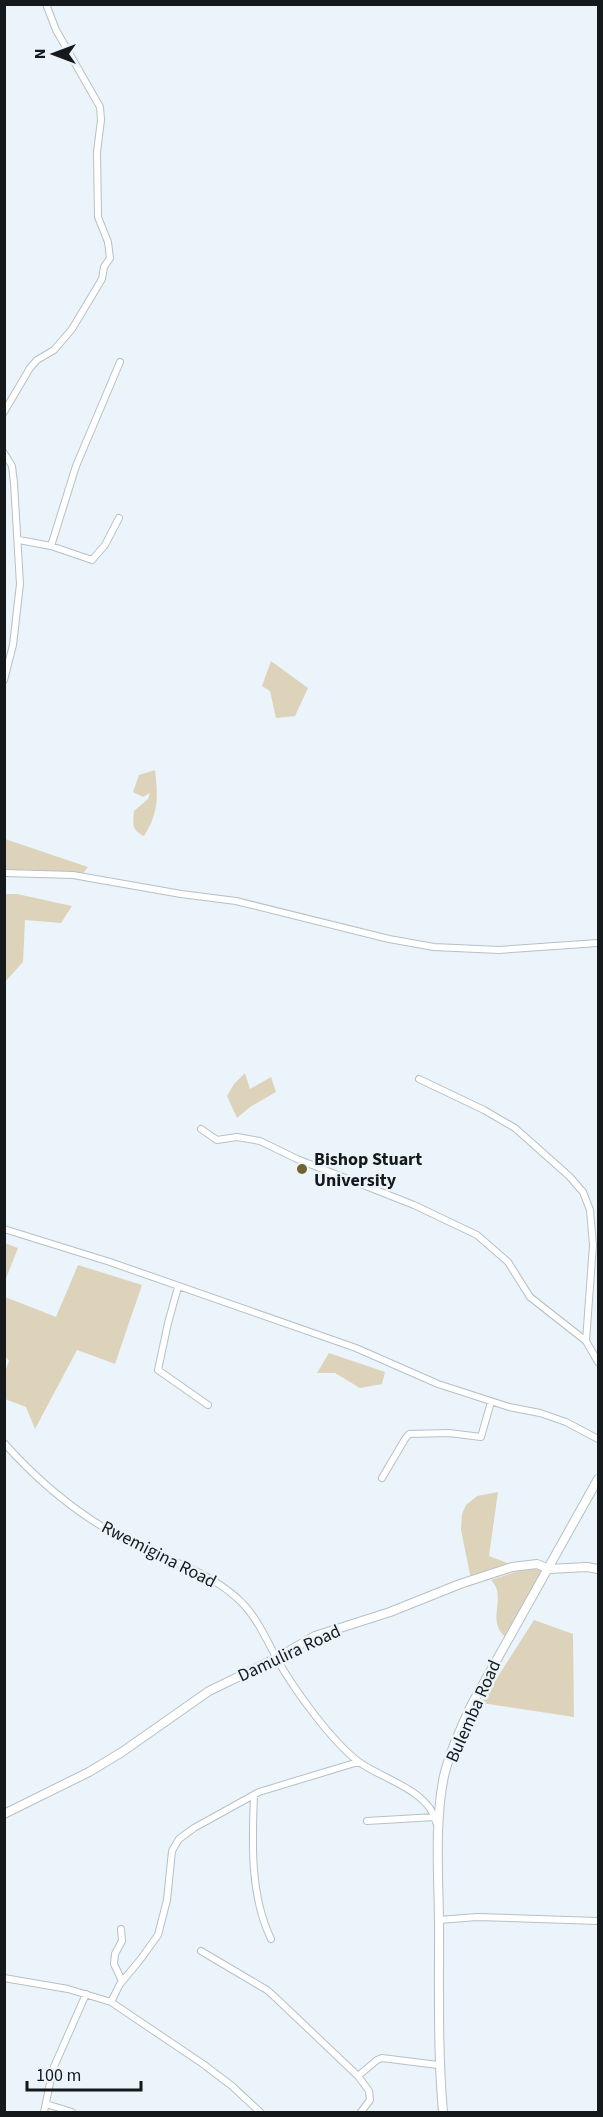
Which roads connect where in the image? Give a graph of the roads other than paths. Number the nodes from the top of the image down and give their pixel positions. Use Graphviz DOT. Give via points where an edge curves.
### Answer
graph roads {
  1 [pos="46,4"];
  2 [pos="120,362"];
  3 [pos="4,412"];
  4 [pos="4,453"];
  5 [pos="119,518"];
  6 [pos="19,540"];
  7 [pos="51,546"];
  8 [pos="4,680"];
  9 [pos="4,873"];
  10 [pos="598,943"];
  11 [pos="419,1079"];
  12 [pos="201,1129"];
  13 [pos="4,1229"];
  14 [pos="178,1287"];
  15 [pos="586,1341"];
  16 [pos="598,1362"];
  17 [pos="491,1402"];
  18 [pos="208,1405"];
  19 [pos="598,1439"];
  20 [pos="4,1443"];
  21 [pos="382,1478"];
  22 [pos="598,1479"];
  23 [pos="549,1569"];
  24 [pos="598,1569"];
  25 [pos="277,1658"];
  26 [pos="358,1762"];
  27 [pos="254,1795"];
  28 [pos="4,1814"];
  29 [pos="435,1817"];
  30 [pos="367,1821"];
  31 [pos="439,1834"];
  32 [pos="439,1920"];
  33 [pos="598,1921"];
  34 [pos="122,1929"];
  35 [pos="271,1939"];
  36 [pos="201,1951"];
  37 [pos="4,1978"];
  38 [pos="122,1981"];
  39 [pos="86,1994"];
  40 [pos="111,2002"];
  41 [pos="438,2065"];
  42 [pos="358,2076"];
  43 [pos="46,2104"];
  44 [pos="44,2112"];
  45 [pos="72,2112"];
  46 [pos="260,2112"];
  47 [pos="362,2112"];
  48 [pos="443,2112"];
  1 -- 3 [label="street" via="56,30 100,107 98,217 110,258 72,329 54,350 30,368"];
  2 -- 7 [label="street" via="76,466"];
  4 -- 6 [label="street" via="12,466"];
  5 -- 7 [label="street" via="92,560"];
  6 -- 7 [label="street"];
  6 -- 8 [label="street" via="20,584 13,645"];
  9 -- 10 [label="street" via="63,873 236,901 434,947 507,950"];
  11 -- 15 [label="street" via="515,1128 584,1192 593,1245"];
  12 -- 15 [label="street" via="218,1140 237,1137 260,1141 477,1235 508,1262 530,1298"];
  13 -- 14 [label="street"];
  14 -- 17 [label="street" via="356,1348"];
  14 -- 18 [label="street" via="158,1371"];
  15 -- 16 [label="street"];
  17 -- 19 [label="street" via="540,1413"];
  17 -- 21 [label="street" via="481,1437 409,1434"];
  20 -- 25 [label="street, Rwemigina Road" via="55,1493 107,1530 184,1565 231,1592 255,1619"];
  22 -- 23 [label="main road, Bulemba Road"];
  23 -- 24 [label="street, Damulira Road"];
  23 -- 25 [label="street, Damulira Road" via="537,1564 521,1565 482,1576 315,1636"];
  23 -- 31 [label="main road, Bulemba Road" via="460,1729 445,1775"];
  25 -- 26 [label="street, Rwemigina Road" via="315,1714"];
  25 -- 28 [label="street, Damulira Road" via="209,1691 89,1772"];
  26 -- 27 [label="street"];
  26 -- 29 [label="street, Rwemigina Road" via="413,1792"];
  27 -- 35 [label="street" via="253,1847 259,1912"];
  27 -- 38 [label="street" via="194,1828 175,1844 158,1935"];
  29 -- 30 [label="street"];
  29 -- 31 [label="street, Rwemigina Road"];
  31 -- 32 [label="main road, Bulemba Road"];
  32 -- 33 [label="street" via="477,1917"];
  32 -- 41 [label="main road, Bulemba Road"];
  34 -- 38 [label="street" via="114,1964"];
  36 -- 42 [label="street" via="277,1999"];
  37 -- 39 [label="street"];
  38 -- 40 [label="street"];
  39 -- 40 [label="street"];
  39 -- 43 [label="street" via="53,2069"];
  40 -- 46 [label="street" via="203,2064"];
  41 -- 42 [label="street" via="382,2058"];
  41 -- 48 [label="main road, Bulemba Road"];
  42 -- 47 [label="street" via="369,2091 370,2100"];
  43 -- 44 [label="street"];
  43 -- 45 [label="street"];
}
